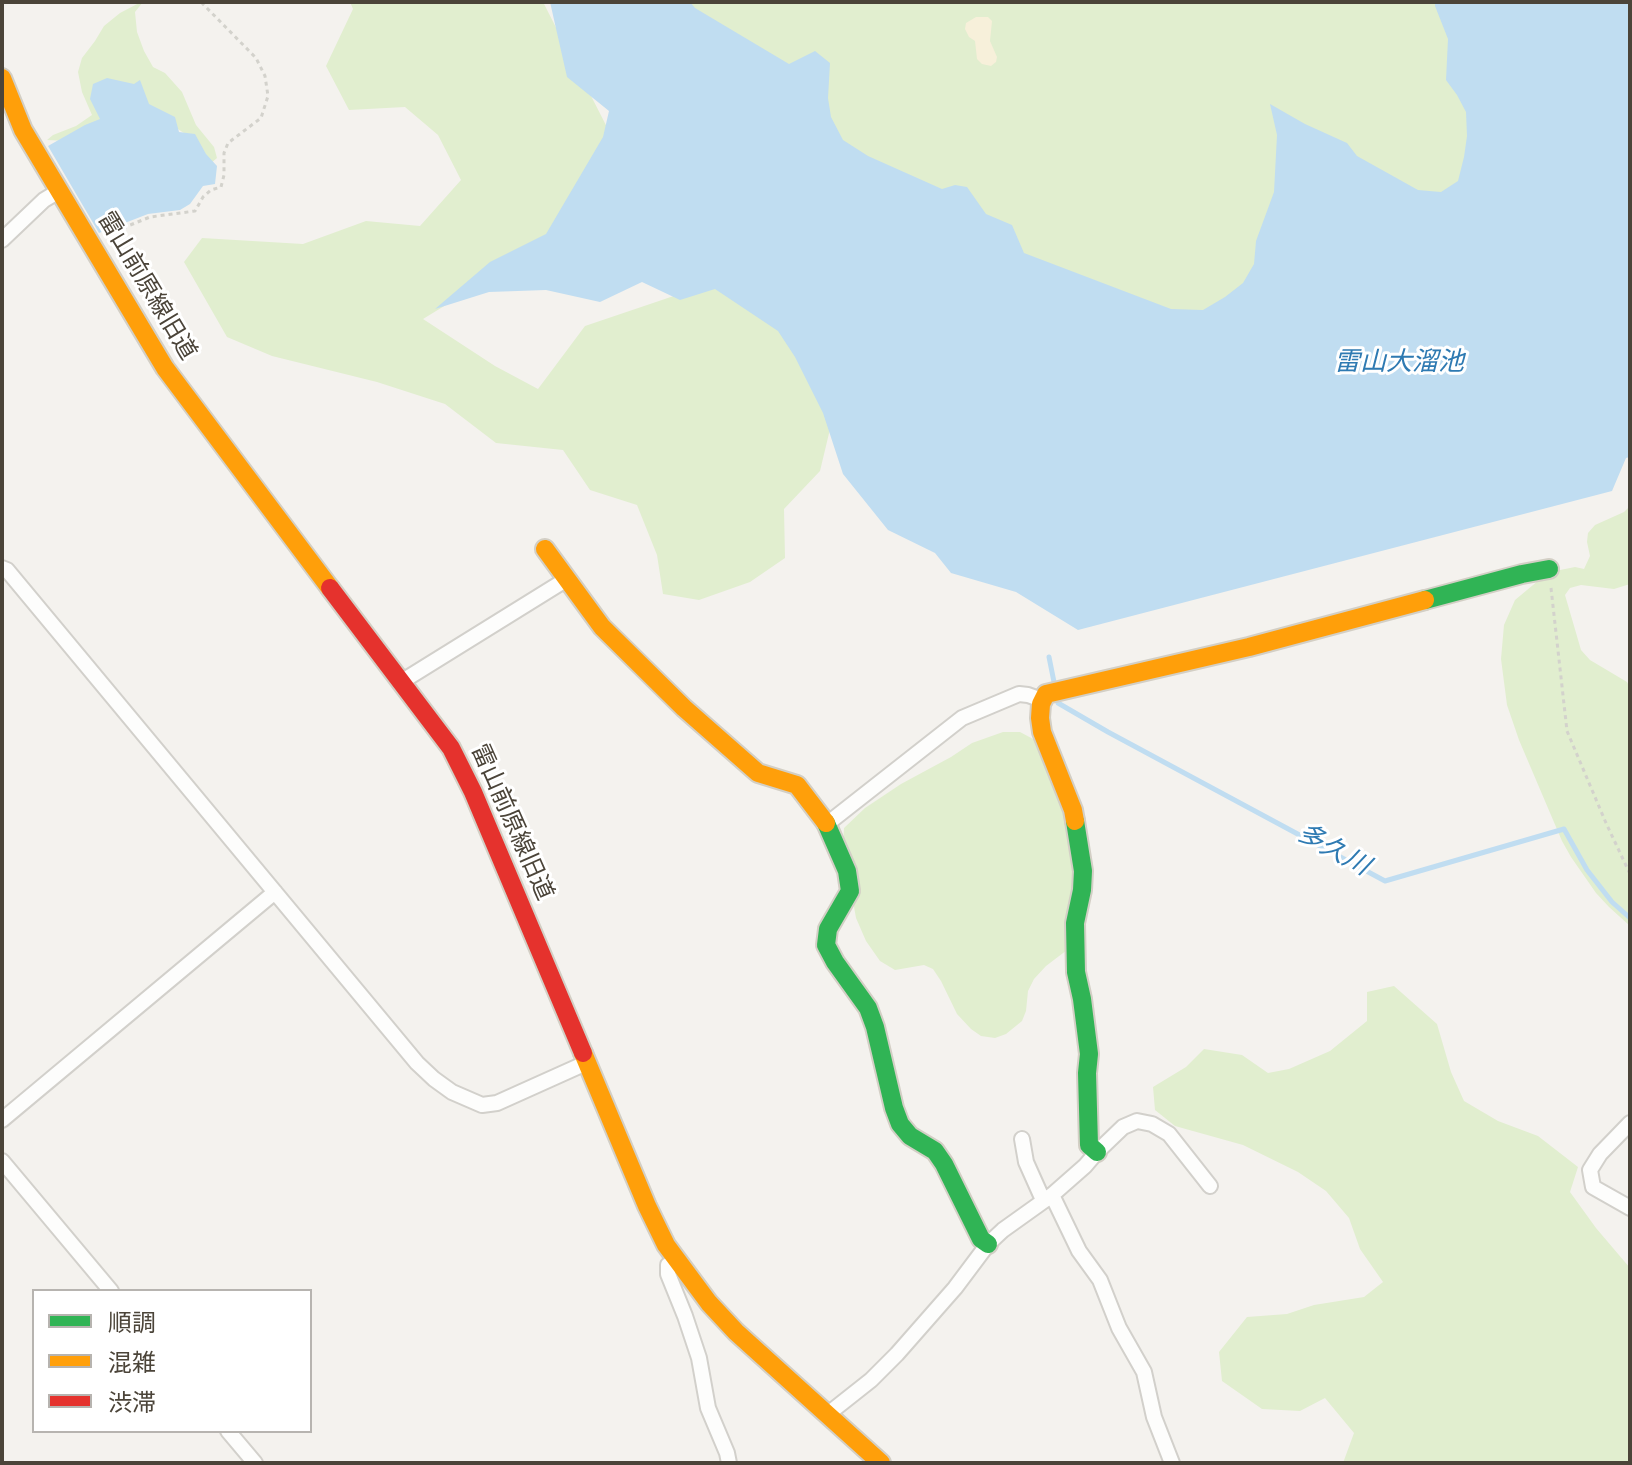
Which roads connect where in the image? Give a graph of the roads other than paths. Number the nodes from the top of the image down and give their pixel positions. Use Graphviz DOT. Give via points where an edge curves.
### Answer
graph roads {
  1 [pos="2,78"];
  2 [pos="59,191"];
  3 [pos="2,240"];
  4 [pos="545,549"];
  5 [pos="2,568"];
  6 [pos="1549,569"];
  7 [pos="567,579"];
  8 [pos="401,682"];
  9 [pos="1050,695"];
  10 [pos="827,824"];
  11 [pos="275,892"];
  12 [pos="586,1063"];
  13 [pos="2,1120"];
  14 [pos="1630,1123"];
  15 [pos="1022,1139"];
  16 [pos="1097,1152"];
  17 [pos="2,1161"];
  18 [pos="1210,1186"];
  19 [pos="1047,1197"];
  20 [pos="1630,1208"];
  21 [pos="988,1244"];
  22 [pos="676,1261"];
  23 [pos="109,1289"];
  24 [pos="828,1414"];
  25 [pos="230,1433"];
  26 [pos="255,1463"];
  27 [pos="729,1463"];
  28 [pos="881,1463"];
  29 [pos="1172,1463"];
  1 -- 2 [label="street, 雷山前原線旧道" via="23,130"];
  2 -- 3 [label="street"];
  2 -- 8 [label="street, 雷山前原線旧道" via="165,368"];
  4 -- 7 [label="street"];
  5 -- 11 [label="street"];
  6 -- 9 [label="street"];
  7 -- 8 [label="street"];
  7 -- 10 [label="street" via="602,627 684,708 758,773 797,785"];
  8 -- 12 [label="street, 雷山前原線旧道" via="451,748 473,792"];
  9 -- 10 [label="street" via="1019,694 962,718"];
  9 -- 16 [label="street" via="1040,718 1042,732 1073,810 1083,871 1075,923 1076,972 1089,1054 1089,1145"];
  10 -- 21 [label="street" via="850,891 828,929 826,945 868,1008 900,1124 935,1151"];
  11 -- 12 [label="street" via="417,1063 452,1092 482,1105 497,1103"];
  11 -- 13 [label="street"];
  12 -- 22 [label="street, 雷山前原線旧道"];
  14 -- 20 [label="street" via="1590,1170 1593,1187"];
  15 -- 19 [label="street" via="1026,1162"];
  16 -- 18 [label="street" via="1123,1127 1137,1121 1152,1124 1169,1134"];
  16 -- 19 [label="street"];
  17 -- 23 [label="street"];
  19 -- 21 [label="street"];
  19 -- 29 [label="street" via="1100,1280 1144,1372"];
  21 -- 24 [label="street" via="897,1354"];
  22 -- 24 [label="street, 雷山前原線旧道" via="729,1325"];
  22 -- 27 [label="street" via="668,1265 668,1274"];
  24 -- 28 [label="street, 雷山前原線旧道"];
  25 -- 26 [label="street"];
}
